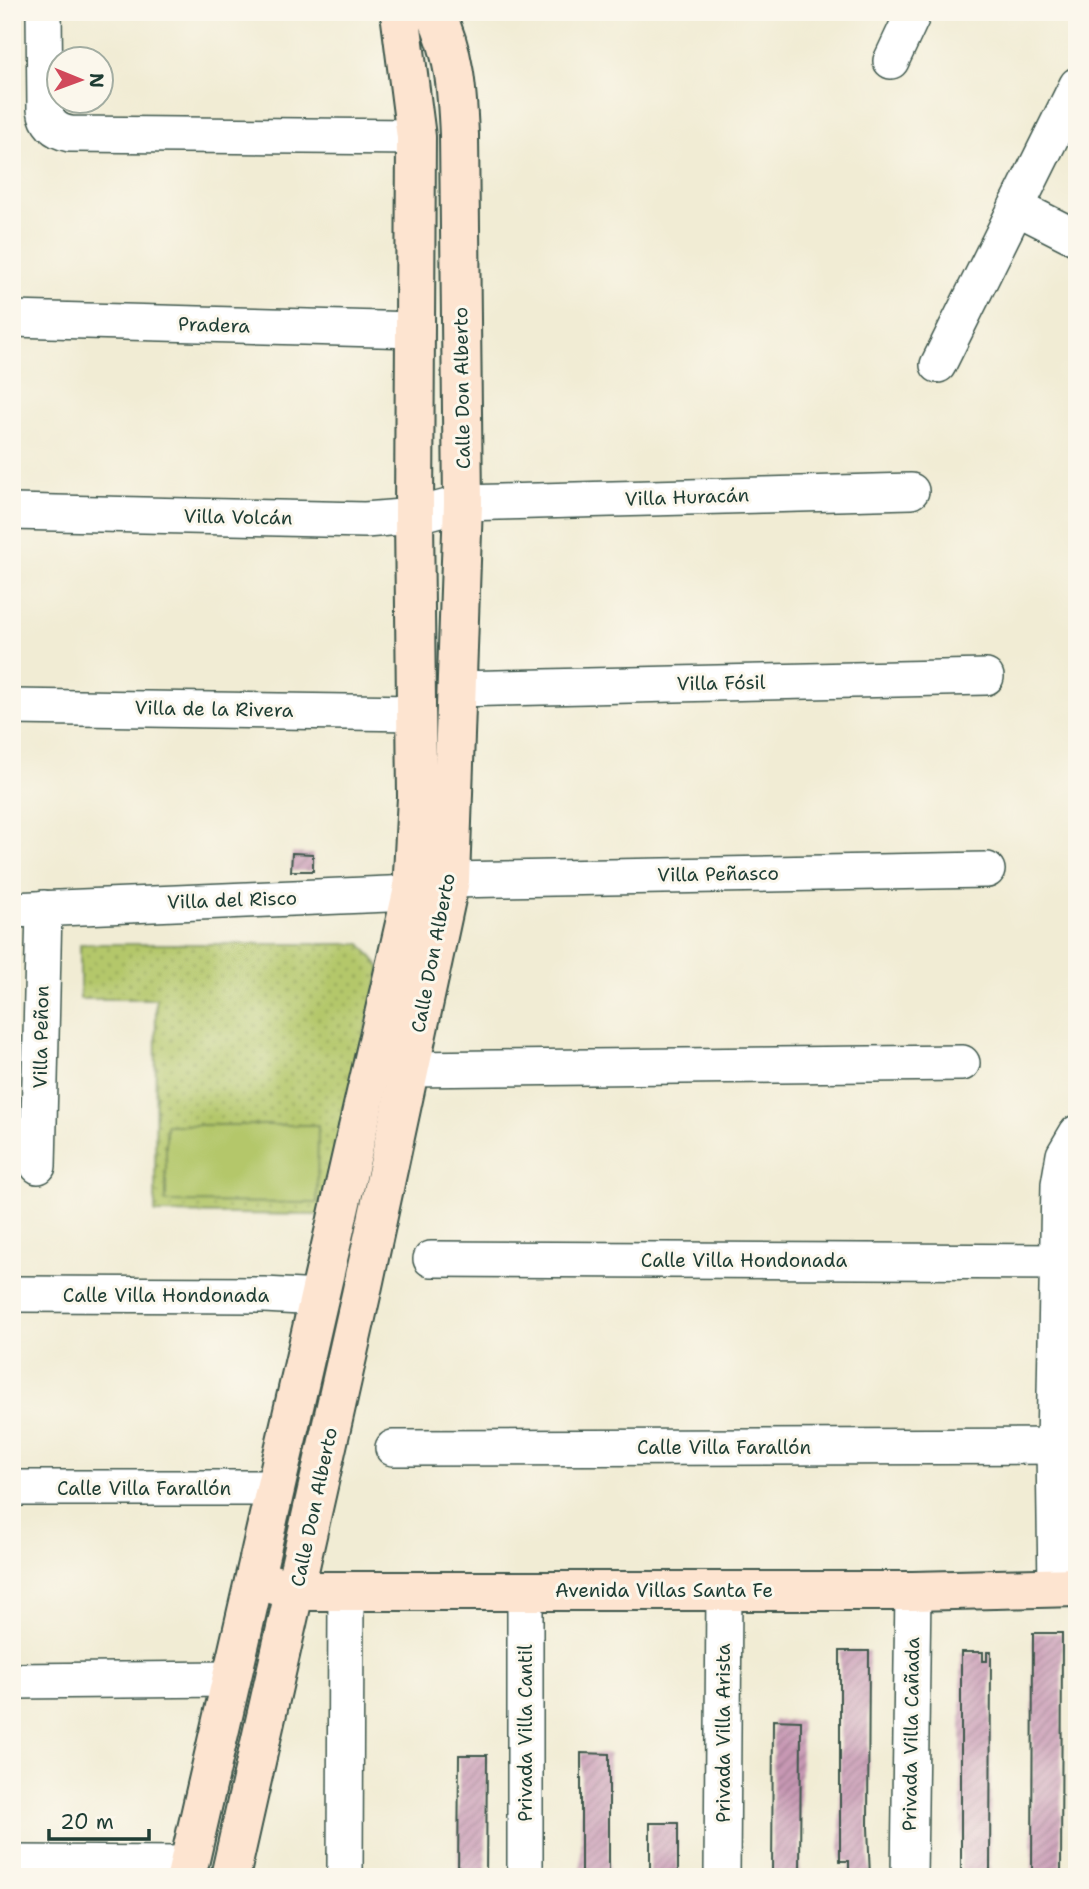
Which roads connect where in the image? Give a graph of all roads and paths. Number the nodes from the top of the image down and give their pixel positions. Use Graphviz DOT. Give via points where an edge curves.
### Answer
graph roads {
  1 [pos="44,12"];
  2 [pos="400,12"];
  3 [pos="435,12"];
  4 [pos="915,12"];
  5 [pos="891,61"];
  6 [pos="1077,85"];
  7 [pos="416,137"];
  8 [pos="1016,207"];
  9 [pos="1077,238"];
  10 [pos="12,319"];
  11 [pos="416,330"];
  12 [pos="938,365"];
  13 [pos="911,491"];
  14 [pos="463,503"];
  15 [pos="12,512"];
  16 [pos="414,516"];
  17 [pos="986,677"];
  18 [pos="457,689"];
  19 [pos="12,707"];
  20 [pos="415,713"];
  21 [pos="987,870"];
  22 [pos="450,880"];
  23 [pos="412,893"];
  24 [pos="28,909"];
  25 [pos="962,1063"];
  26 [pos="410,1069"];
  27 [pos="1077,1133"];
  28 [pos="38,1166"];
  29 [pos="431,1259"];
  30 [pos="1066,1261"];
  31 [pos="12,1294"];
  32 [pos="320,1298"];
  33 [pos="1065,1446"];
  34 [pos="393,1448"];
  35 [pos="12,1488"];
  36 [pos="276,1489"];
  37 [pos="253,1578"];
  38 [pos="1066,1587"];
  39 [pos="525,1590"];
  40 [pos="724,1590"];
  41 [pos="295,1591"];
  42 [pos="346,1591"];
  43 [pos="913,1591"];
  44 [pos="231,1679"];
  45 [pos="12,1681"];
  46 [pos="12,1863"];
  47 [pos="187,1870"];
  48 [pos="230,1877"];
  49 [pos="345,1877"];
  50 [pos="525,1877"];
  51 [pos="722,1877"];
  52 [pos="909,1877"];
  1 -- 7 [label="street" via="45,109 47,119 60,132"];
  2 -- 7 [label="street, Calle Don Alberto"];
  3 -- 14 [label="street, Calle Don Alberto" via="457,79"];
  4 -- 5 [label="street"];
  6 -- 8 [label="street"];
  7 -- 11 [label="street, Calle Don Alberto"];
  8 -- 9 [label="street"];
  8 -- 12 [label="street"];
  10 -- 11 [label="street, Pradera"];
  11 -- 16 [label="street, Calle Don Alberto"];
  13 -- 14 [label="street, Villa Huracán"];
  14 -- 16 [label="street, Villa Volcán"];
  14 -- 18 [label="street, Calle Don Alberto"];
  15 -- 16 [label="street, Villa Volcán" via="365,520"];
  16 -- 20 [label="street, Calle Don Alberto"];
  17 -- 18 [label="street, Villa Fósil"];
  18 -- 22 [label="street, Calle Don Alberto"];
  19 -- 20 [label="street, Villa de la Rivera"];
  20 -- 23 [label="street, Calle Don Alberto"];
  21 -- 22 [label="street, Villa Peñasco"];
  22 -- 23 [label="street, Villa del Risco"];
  22 -- 26 [label="street, Calle Don Alberto"];
  23 -- 24 [label="street, Villa del Risco"];
  23 -- 32 [label="street, Calle Don Alberto"];
  24 -- 28 [label="street, Villa Peñon"];
  25 -- 26 [label="street"];
  26 -- 41 [label="street, Calle Don Alberto"];
  27 -- 30 [label="street" via="1064,1155 1059,1184"];
  29 -- 30 [label="street, Calle Villa Hondonada"];
  30 -- 33 [label="street"];
  31 -- 32 [label="street, Calle Villa Hondonada"];
  32 -- 36 [label="street, Calle Don Alberto"];
  33 -- 34 [label="street, Calle Villa Farallón"];
  33 -- 38 [label="street"];
  35 -- 36 [label="street, Calle Villa Farallón"];
  36 -- 37 [label="street, Calle Don Alberto"];
  37 -- 41 [label="street, Avenida Villas Santa Fe"];
  37 -- 44 [label="street, Calle Don Alberto"];
  38 -- 43 [label="street, Avenida Villas Santa Fe"];
  39 -- 40 [label="street, Avenida Villas Santa Fe"];
  39 -- 42 [label="street, Avenida Villas Santa Fe"];
  39 -- 50 [label="street, Privada Villa Cantil"];
  40 -- 43 [label="street, Avenida Villas Santa Fe"];
  40 -- 51 [label="street, Privada Villa Arista"];
  41 -- 42 [label="street, Avenida Villas Santa Fe"];
  41 -- 48 [label="street, Calle Don Alberto"];
  42 -- 49 [label="street"];
  43 -- 52 [label="street, Privada Villa Cañada"];
  44 -- 45 [label="street"];
  44 -- 47 [label="street, Calle Don Alberto"];
  46 -- 47 [label="street"];
}
